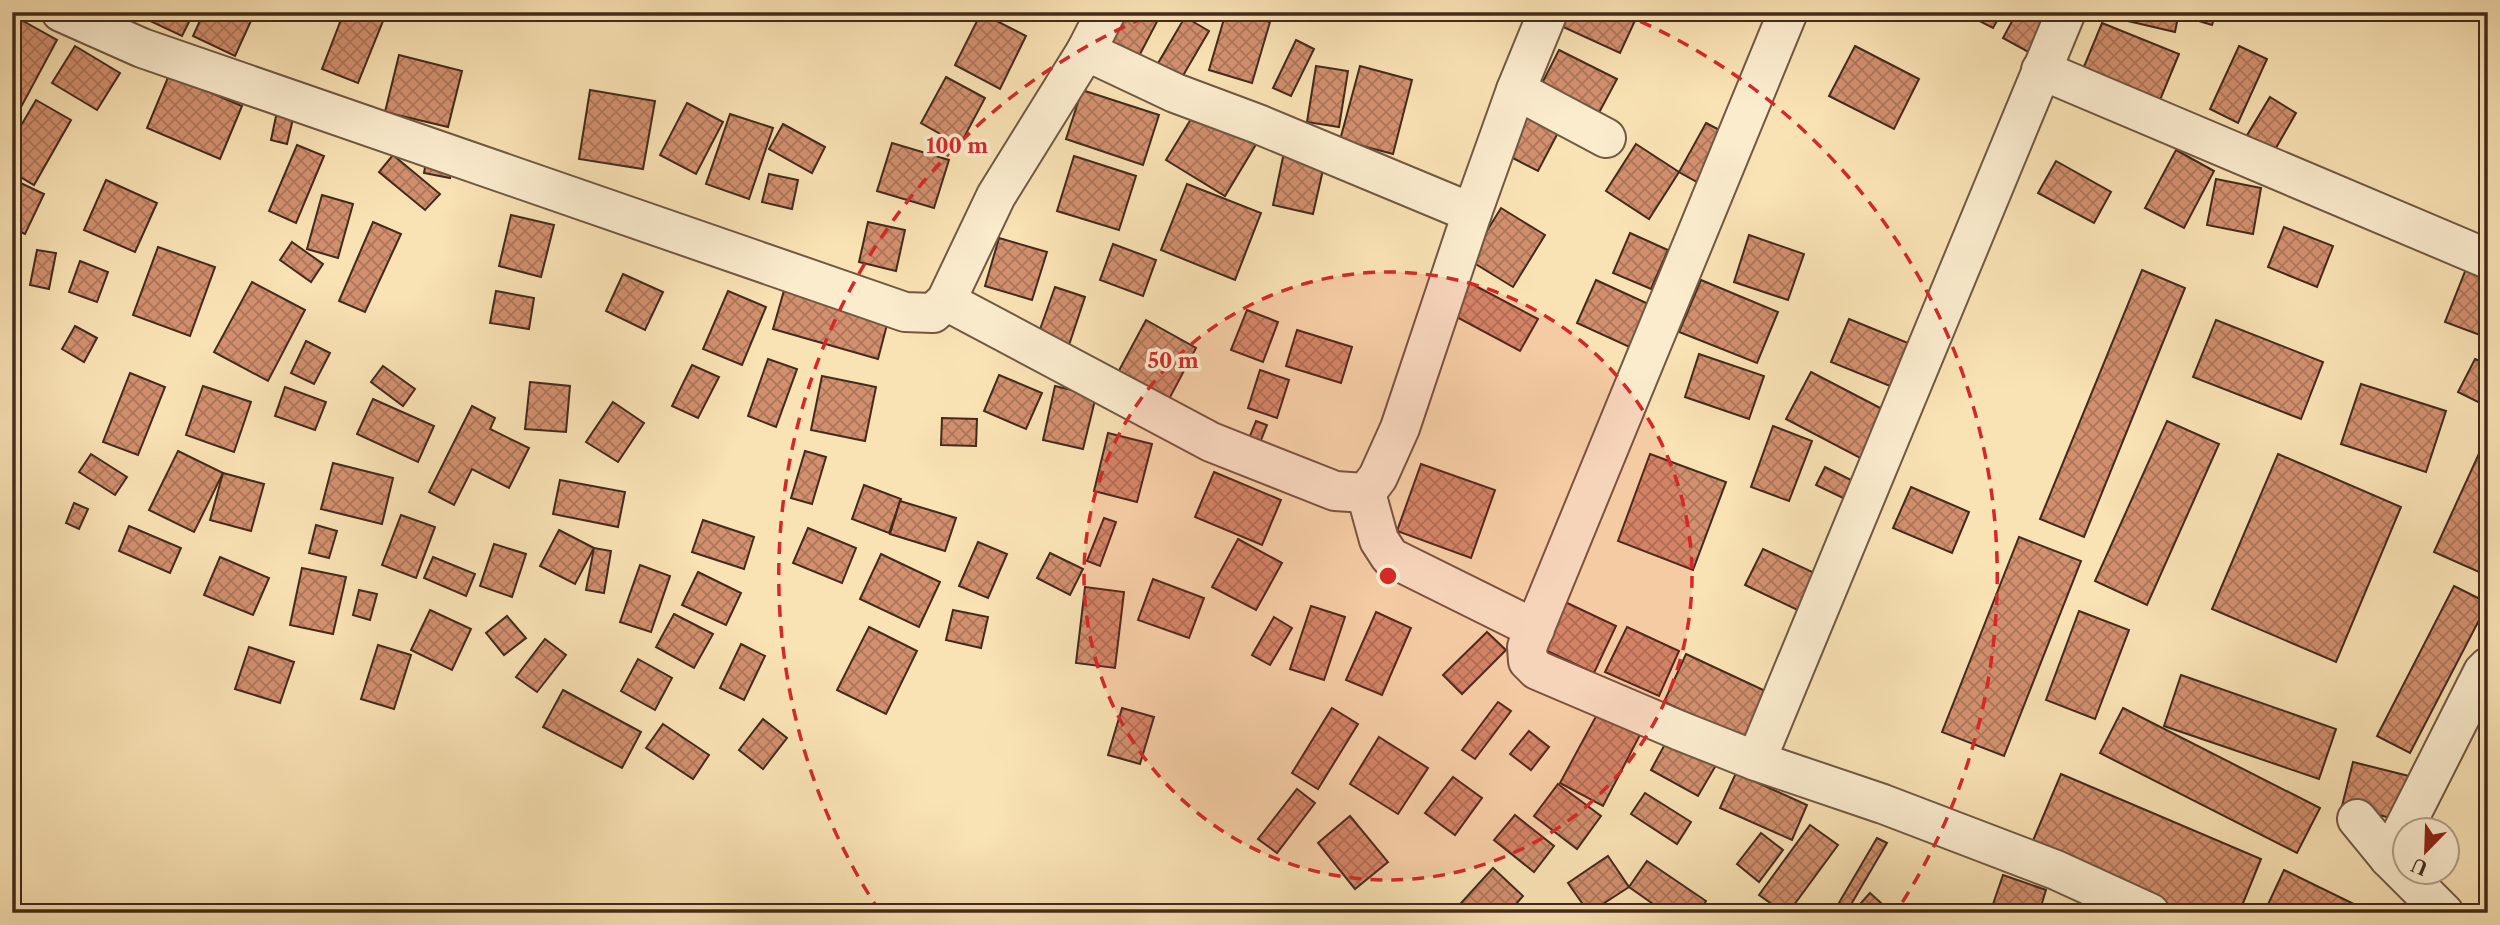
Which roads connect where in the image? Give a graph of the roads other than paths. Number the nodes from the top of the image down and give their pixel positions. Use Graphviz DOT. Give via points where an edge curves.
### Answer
graph roads {
  1 [pos="61,12"];
  2 [pos="1106,12"];
  3 [pos="1548,12"];
  4 [pos="1788,12"];
  5 [pos="2066,12"];
  6 [pos="1086,51"];
  7 [pos="2042,70"];
  8 [pos="1516,90"];
  9 [pos="1606,138"];
  10 [pos="1472,213"];
  11 [pos="2488,259"];
  12 [pos="946,301"];
  13 [pos="1366,493"];
  14 [pos="1535,629"];
  15 [pos="2488,667"];
  16 [pos="1756,761"];
  17 [pos="2357,819"];
  18 [pos="2389,858"];
  19 [pos="2150,913"];
  20 [pos="2444,913"];
  1 -- 12 [label="street" via="142,48 905,312 933,313"];
  2 -- 6 [label="street"];
  3 -- 8 [label="street"];
  4 -- 14 [label="street"];
  5 -- 7 [label="street"];
  6 -- 10 [label="street" via="1175,93"];
  6 -- 12 [label="street" via="996,196"];
  7 -- 11 [label="street"];
  7 -- 16 [label="street"];
  8 -- 9 [label="street"];
  8 -- 10 [label="street"];
  10 -- 13 [label="street" via="1400,428"];
  12 -- 13 [label="street" via="1211,442 1335,491"];
  13 -- 14 [label="street" via="1378,540 1390,557"];
  14 -- 16 [label="street" via="1527,653 1537,670"];
  15 -- 18 [label="street"];
  16 -- 19 [label="street" via="1994,846"];
  17 -- 18 [label="street"];
  18 -- 20 [label="street"];
}
